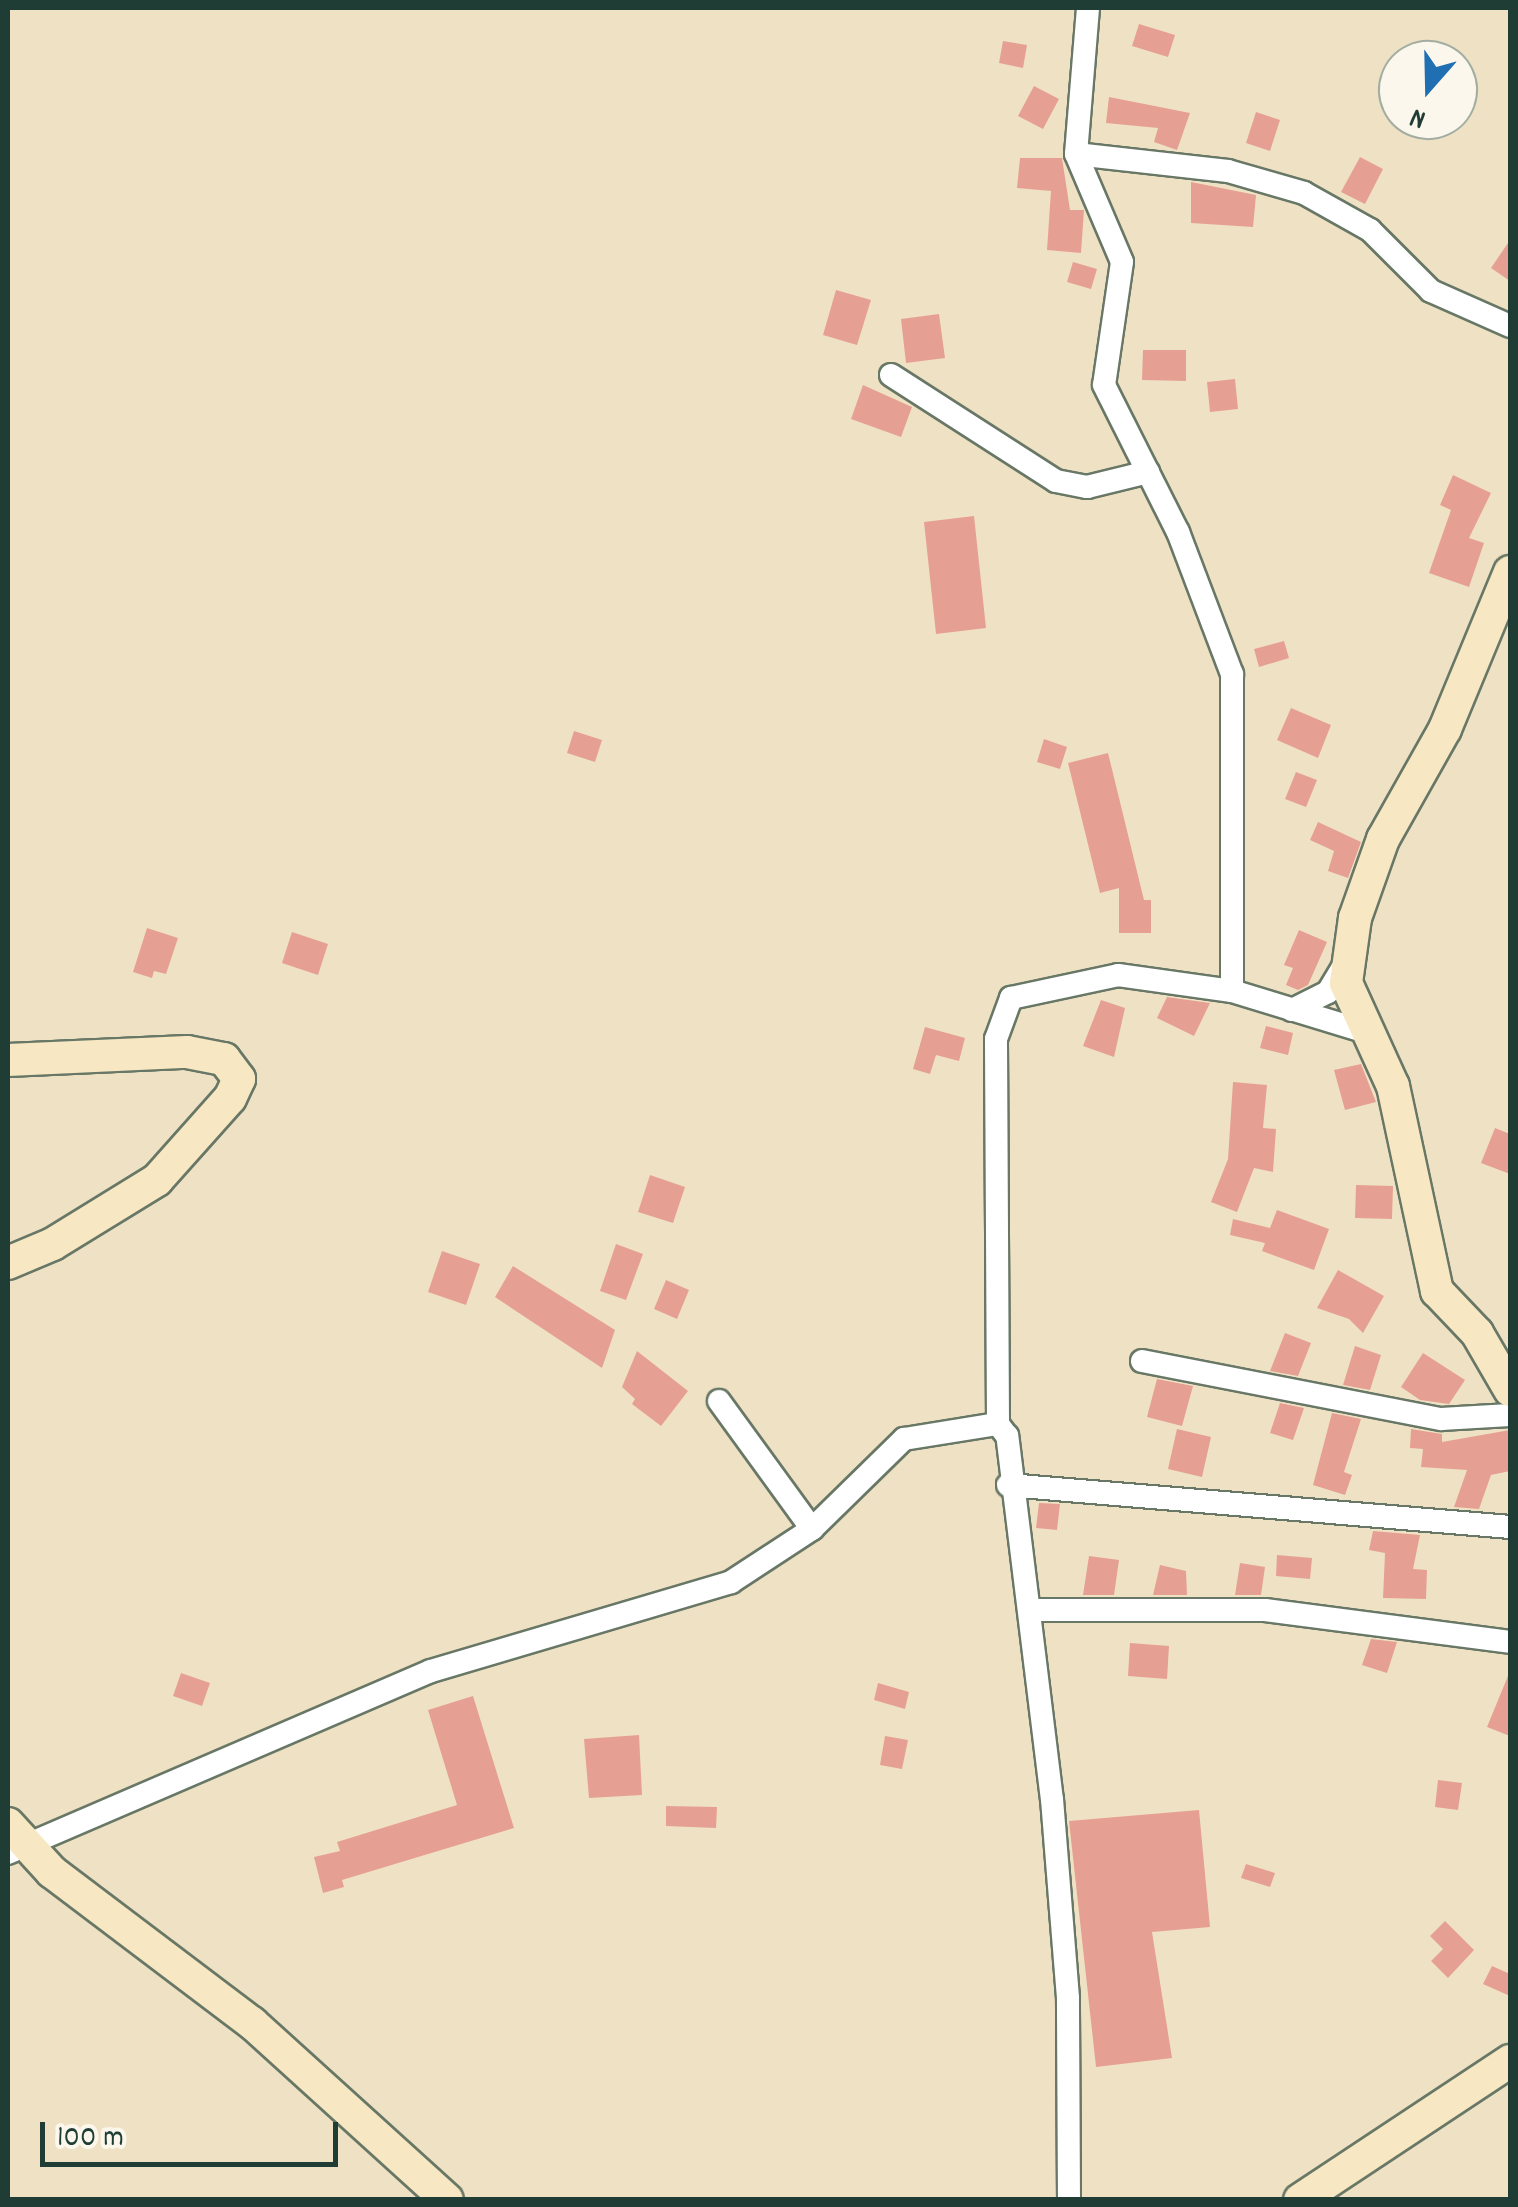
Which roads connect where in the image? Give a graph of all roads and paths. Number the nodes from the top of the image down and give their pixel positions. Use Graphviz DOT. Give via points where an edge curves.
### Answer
graph roads {
  1 [pos="1088,8"];
  2 [pos="1076,154"];
  3 [pos="1510,326"];
  4 [pos="891,375"];
  5 [pos="1148,472"];
  6 [pos="1510,572"];
  7 [pos="1349,957"];
  8 [pos="1232,991"];
  9 [pos="1292,1010"];
  10 [pos="1369,1034"];
  11 [pos="8,1060"];
  12 [pos="8,1263"];
  13 [pos="1142,1361"];
  14 [pos="1510,1390"];
  15 [pos="719,1402"];
  16 [pos="1510,1415"];
  17 [pos="998,1424"];
  18 [pos="1008,1485"];
  19 [pos="1510,1527"];
  20 [pos="812,1529"];
  21 [pos="1029,1610"];
  22 [pos="1510,1642"];
  23 [pos="14,1841"];
  24 [pos="1510,2061"];
  25 [pos="447,2200"];
  26 [pos="1069,2200"];
  27 [pos="1300,2200"];
  1 -- 2 [label="street"];
  2 -- 3 [label="street" via="1228,171 1304,193 1370,230 1431,291"];
  2 -- 5 [label="street" via="1122,262 1104,384"];
  4 -- 5 [label="street" via="1056,480 1087,486"];
  5 -- 8 [label="street" via="1232,674"];
  6 -- 7 [label="street" via="1445,729 1384,838 1355,918"];
  7 -- 9 [label="street" via="1328,992"];
  7 -- 10 [label="street" via="1346,983"];
  8 -- 9 [label="street"];
  8 -- 17 [label="street" via="1118,975 1011,998 996,1038"];
  9 -- 10 [label="street"];
  10 -- 14 [label="street" via="1393,1086 1436,1291 1477,1333"];
  11 -- 12 [label="street" via="187,1052 224,1059 239,1079 157,1180 53,1244"];
  13 -- 16 [label="street" via="1441,1418"];
  15 -- 20 [label="street"];
  17 -- 18 [label="street" via="1007,1436"];
  17 -- 20 [label="street" via="904,1440"];
  18 -- 19 [label="street"];
  18 -- 21 [label="street"];
  20 -- 23 [label="street" via="731,1582 430,1670"];
  21 -- 22 [label="street" via="1265,1610"];
  21 -- 26 [label="street" via="1068,1998"];
  23 -- 25 [label="street" via="252,2022"];
  24 -- 27 [label="street"];
}
